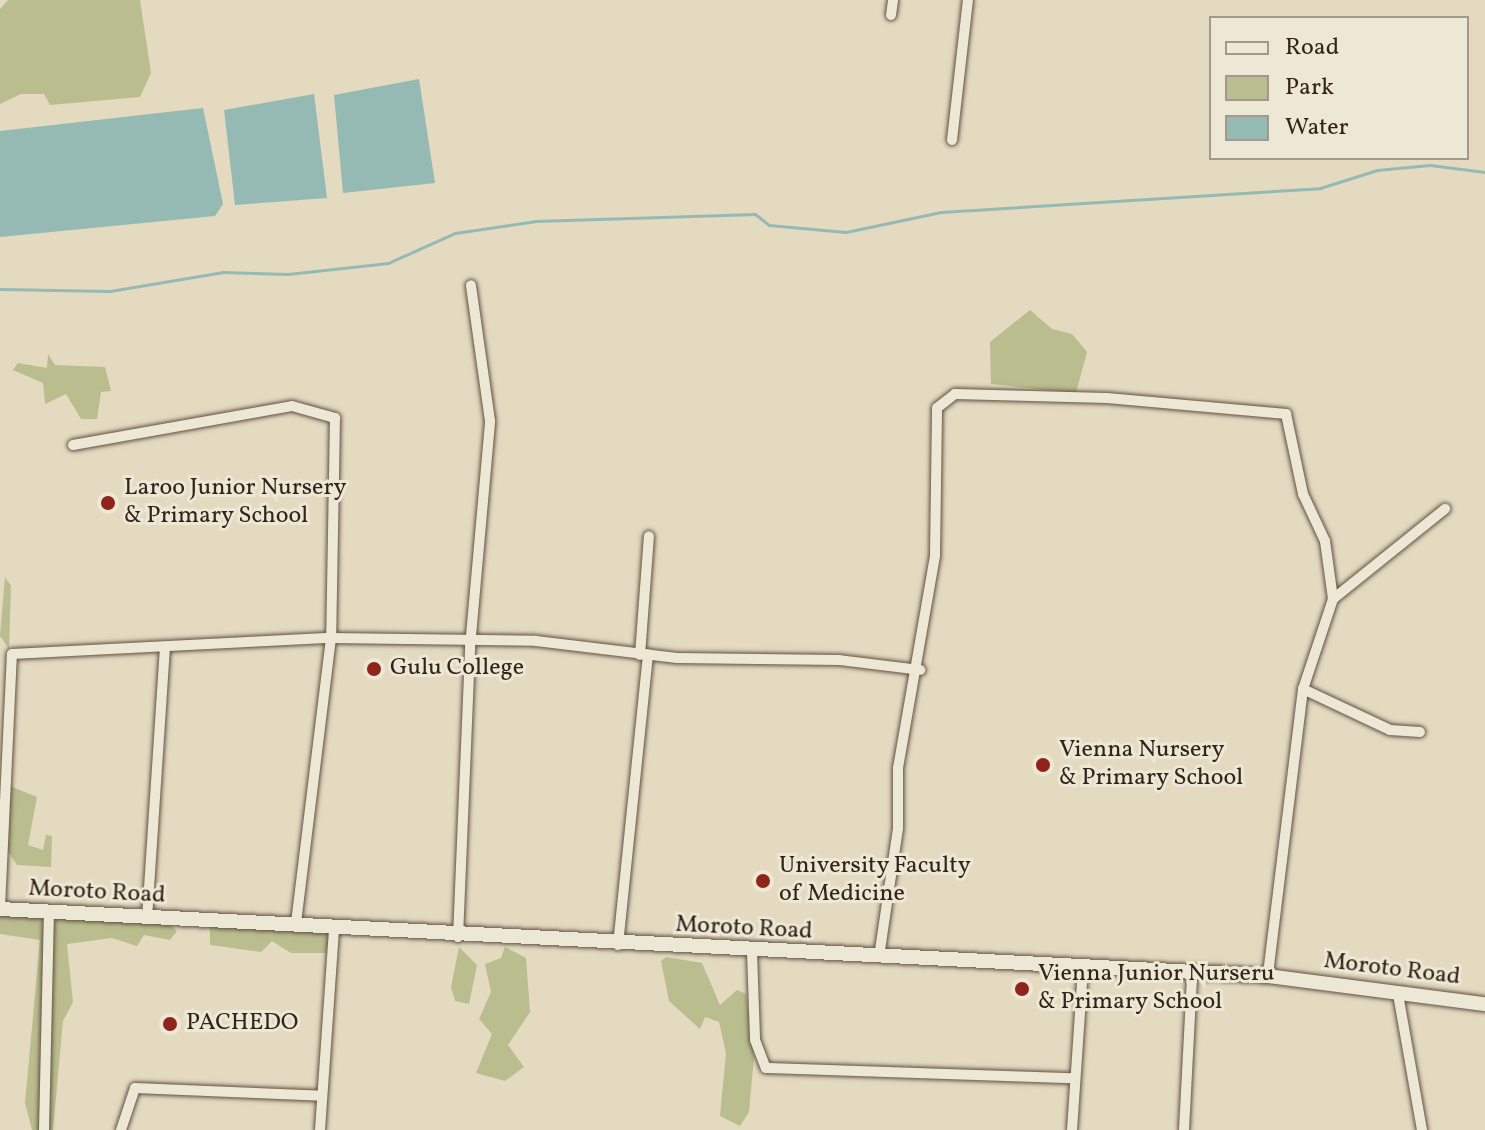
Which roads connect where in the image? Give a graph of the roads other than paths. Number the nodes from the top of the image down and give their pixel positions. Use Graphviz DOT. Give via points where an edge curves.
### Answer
graph roads {
  1 [pos="893,0"];
  2 [pos="968,0"];
  3 [pos="891,15"];
  4 [pos="952,140"];
  5 [pos="471,285"];
  6 [pos="73,445"];
  7 [pos="1445,509"];
  8 [pos="649,536"];
  9 [pos="1333,599"];
  10 [pos="331,638"];
  11 [pos="470,641"];
  12 [pos="165,649"];
  13 [pos="644,655"];
  14 [pos="920,670"];
  15 [pos="1303,689"];
  16 [pos="1420,732"];
  17 [pos="0,908"];
  18 [pos="49,913"];
  19 [pos="147,918"];
  20 [pos="296,925"];
  21 [pos="334,930"];
  22 [pos="458,937"];
  23 [pos="618,945"];
  24 [pos="752,952"];
  25 [pos="879,957"];
  26 [pos="1083,970"];
  27 [pos="1192,976"];
  28 [pos="1268,976"];
  29 [pos="1398,994"];
  30 [pos="1485,1004"];
  31 [pos="1075,1078"];
  32 [pos="322,1096"];
  33 [pos="44,1130"];
  34 [pos="121,1130"];
  35 [pos="320,1130"];
  36 [pos="1072,1130"];
  37 [pos="1184,1130"];
  38 [pos="1422,1130"];
  1 -- 3 [label="street"];
  2 -- 4 [label="street"];
  5 -- 11 [label="street" via="490,421"];
  6 -- 10 [label="street" via="104,434 292,406 333,416"];
  7 -- 9 [label="street"];
  8 -- 13 [label="street"];
  9 -- 14 [label="street" via="1325,541 1303,494 1286,414 955,394 936,412 935,555"];
  9 -- 15 [label="street"];
  10 -- 11 [label="street"];
  10 -- 12 [label="street"];
  10 -- 20 [label="street"];
  11 -- 13 [label="street"];
  11 -- 22 [label="street"];
  12 -- 17 [label="street" via="12,654"];
  12 -- 19 [label="street"];
  13 -- 14 [label="street" via="839,660"];
  13 -- 23 [label="street"];
  14 -- 25 [label="street" via="898,768 898,828"];
  15 -- 16 [label="street" via="1390,730"];
  15 -- 28 [label="street"];
  17 -- 18 [label="main road, Moroto Road"];
  18 -- 19 [label="main road, Moroto Road"];
  18 -- 33 [label="street"];
  19 -- 20 [label="main road, Moroto Road"];
  20 -- 21 [label="main road, Moroto Road"];
  21 -- 22 [label="main road, Moroto Road"];
  21 -- 32 [label="street"];
  22 -- 23 [label="main road, Moroto Road"];
  23 -- 24 [label="main road, Moroto Road"];
  24 -- 25 [label="main road, Moroto Road"];
  24 -- 31 [label="street" via="755,1040 766,1068"];
  25 -- 26 [label="main road, Moroto Road"];
  26 -- 27 [label="main road, Moroto Road"];
  26 -- 31 [label="street"];
  27 -- 28 [label="main road, Moroto Road"];
  27 -- 37 [label="street"];
  28 -- 29 [label="main road, Moroto Road"];
  29 -- 30 [label="main road, Moroto Road"];
  29 -- 38 [label="street"];
  31 -- 36 [label="street"];
  32 -- 34 [label="street" via="135,1088"];
  32 -- 35 [label="street"];
}
